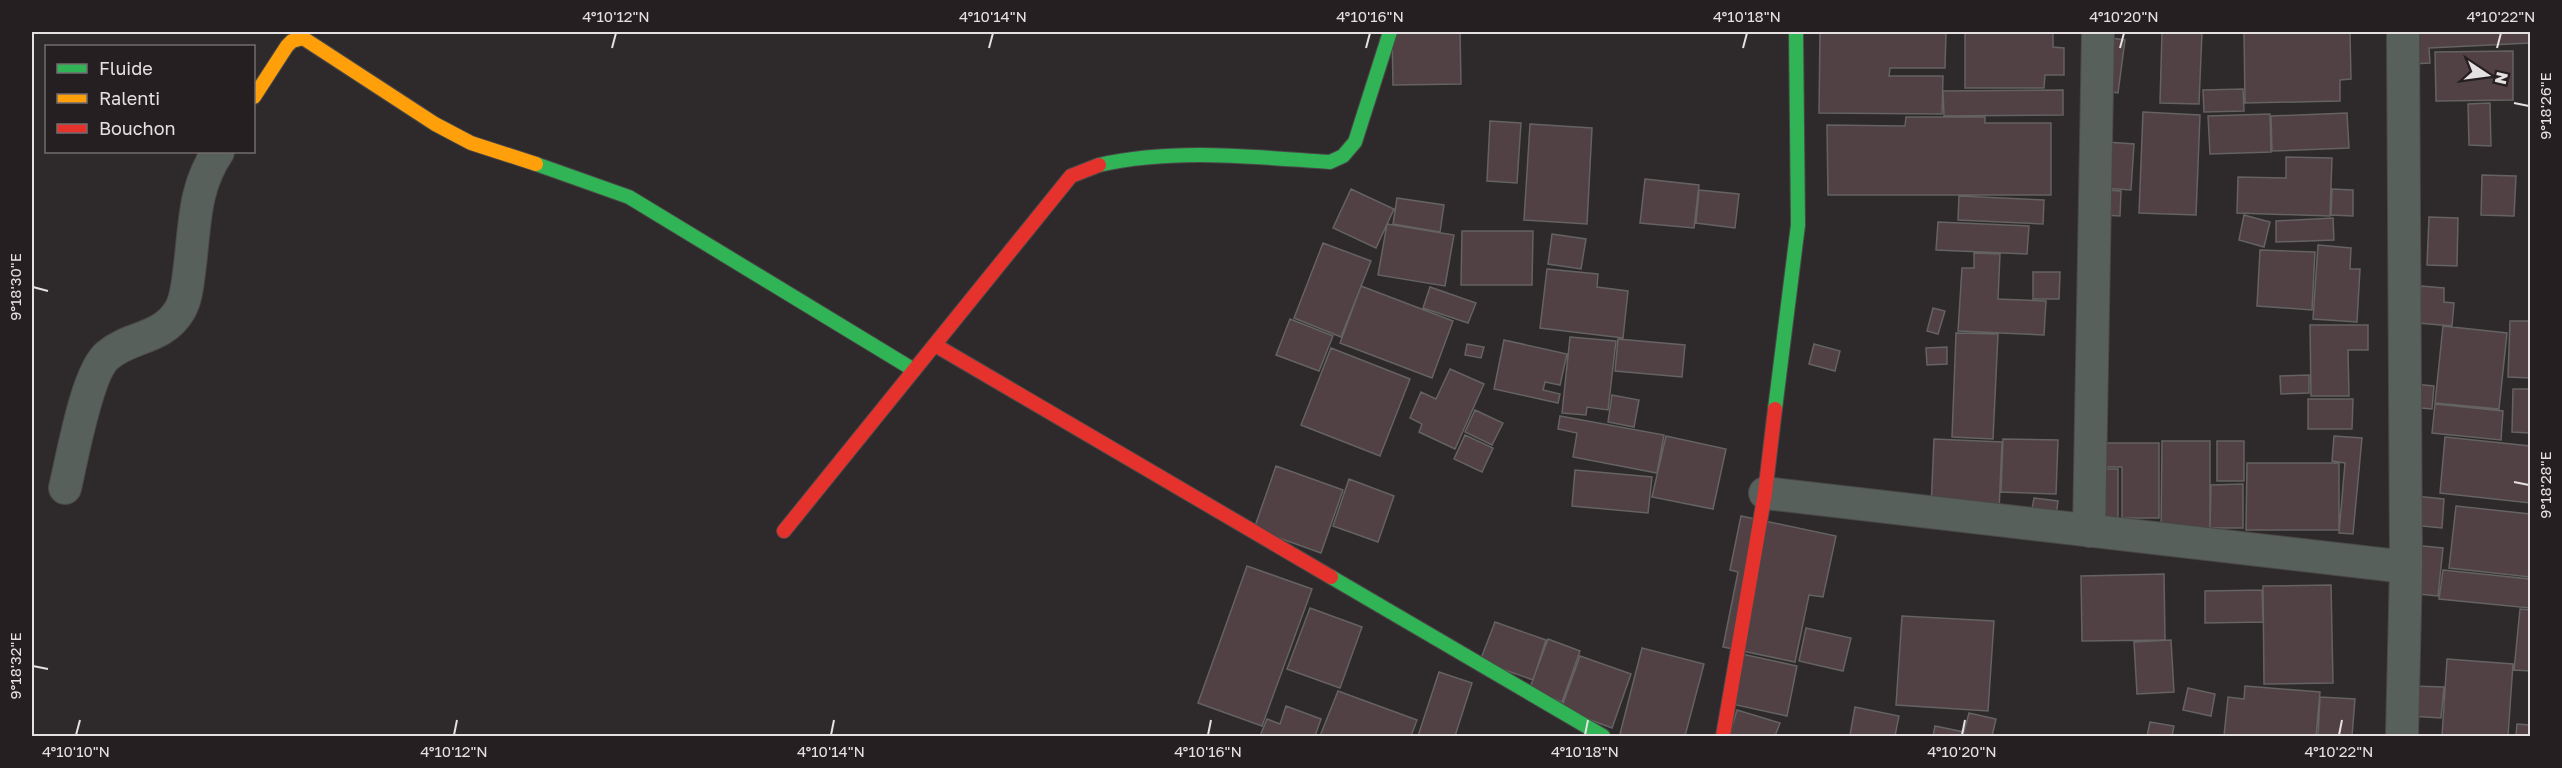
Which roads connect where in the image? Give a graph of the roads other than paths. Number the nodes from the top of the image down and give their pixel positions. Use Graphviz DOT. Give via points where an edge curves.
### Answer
graph roads {
  1 [pos="1390,32"];
  2 [pos="1796,32"];
  3 [pos="2098,32"];
  4 [pos="2403,32"];
  5 [pos="255,95"];
  6 [pos="217,153"];
  7 [pos="934,345"];
  8 [pos="914,370"];
  9 [pos="65,488"];
  10 [pos="1765,493"];
  11 [pos="784,531"];
  12 [pos="2090,531"];
  13 [pos="2406,567"];
  14 [pos="1603,736"];
  15 [pos="1724,736"];
  16 [pos="2402,736"];
  1 -- 7 [label="street" via="1355,142 1343,156 1330,162 1162,154 1083,168 1071,176"];
  2 -- 10 [label="street" via="1798,225"];
  3 -- 12 [label="street"];
  4 -- 13 [label="street"];
  5 -- 8 [label="street" via="287,46 303,38 471,143 629,197"];
  6 -- 9 [label="street" via="205,171 198,199 181,308 165,328 109,353 95,369"];
  7 -- 8 [label="street"];
  7 -- 14 [label="street"];
  8 -- 11 [label="street"];
  10 -- 12 [label="street"];
  10 -- 15 [label="street"];
  12 -- 13 [label="street"];
  13 -- 16 [label="street"];
}
